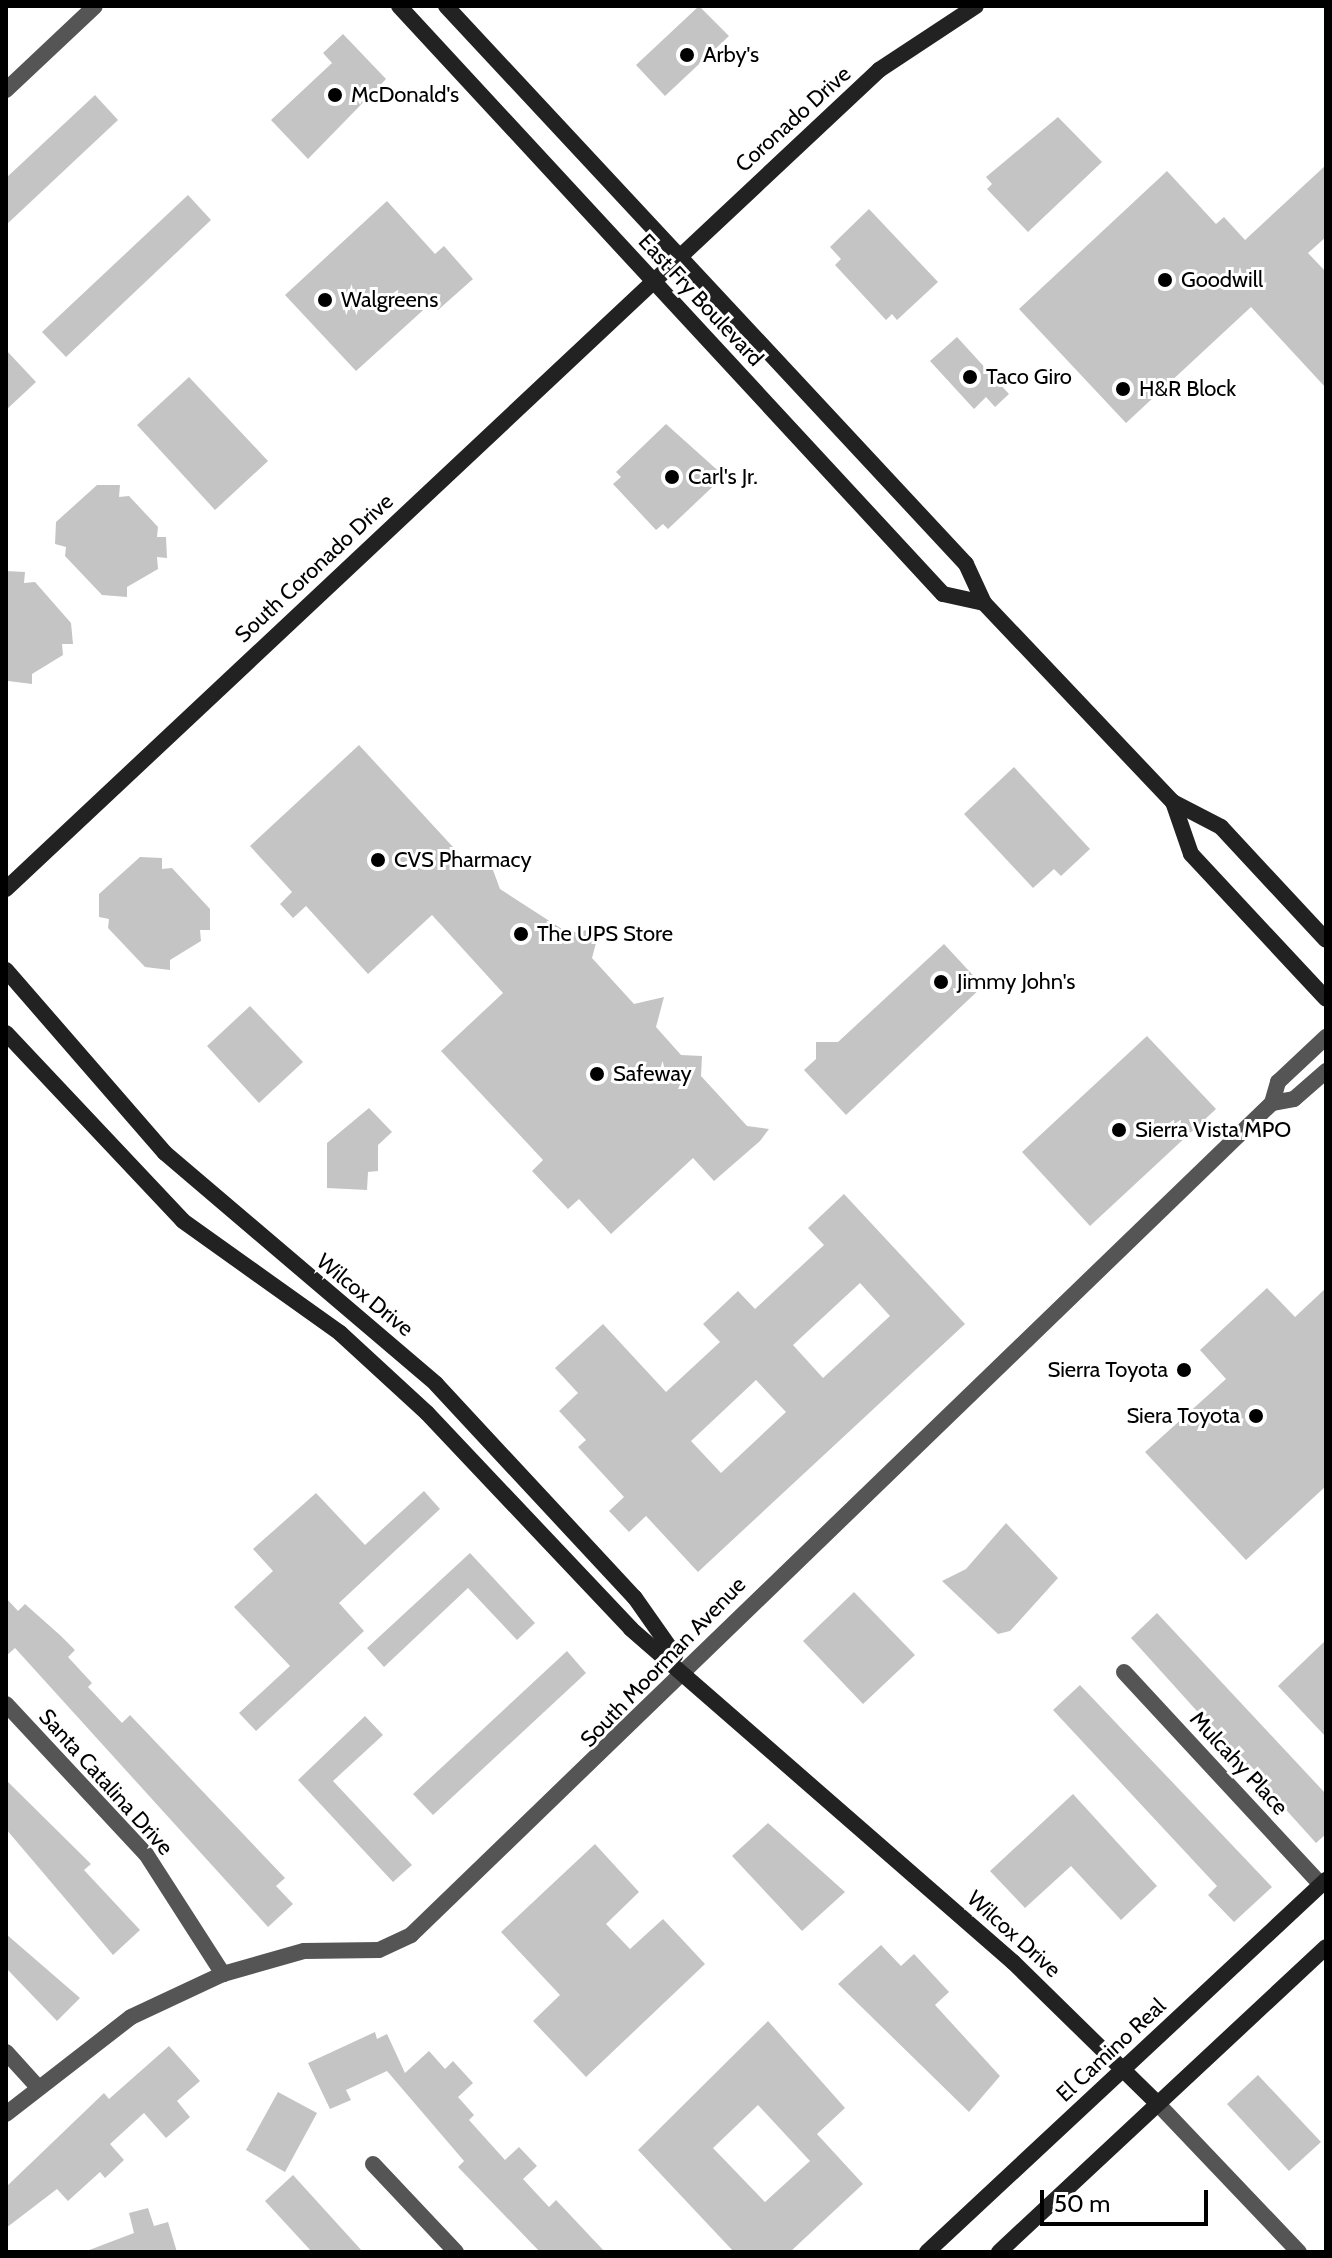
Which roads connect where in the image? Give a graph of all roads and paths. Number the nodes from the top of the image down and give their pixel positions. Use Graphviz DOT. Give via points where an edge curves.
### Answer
graph roads {
  1 [pos="95,6"];
  2 [pos="399,6"];
  3 [pos="446,6"];
  4 [pos="976,6"];
  5 [pos="6,90"];
  6 [pos="677,254"];
  7 [pos="651,279"];
  8 [pos="984,603"];
  9 [pos="1173,802"];
  10 [pos="6,889"];
  11 [pos="1326,940"];
  12 [pos="6,970"];
  13 [pos="1326,999"];
  14 [pos="6,1033"];
  15 [pos="1326,1037"];
  16 [pos="1326,1071"];
  17 [pos="1272,1103"];
  18 [pos="683,1666"];
  19 [pos="1124,1672"];
  20 [pos="6,1704"];
  21 [pos="1324,1882"];
  22 [pos="1326,1947"];
  23 [pos="223,1974"];
  24 [pos="6,2052"];
  25 [pos="1124,2068"];
  26 [pos="36,2085"];
  27 [pos="1157,2103"];
  28 [pos="6,2114"];
  29 [pos="373,2164"];
  30 [pos="456,2252"];
  31 [pos="927,2252"];
  32 [pos="999,2252"];
  33 [pos="1299,2252"];
  1 -- 5 [label="street"];
  2 -- 7 [label="street, East Fry Boulevard"];
  3 -- 6 [label="street, East Fry Boulevard"];
  4 -- 6 [label="street, Coronado Drive" via="879,70"];
  6 -- 7 [label="street, Coronado Drive"];
  6 -- 8 [label="street, East Fry Boulevard" via="966,564"];
  7 -- 8 [label="street, East Fry Boulevard" via="943,594"];
  7 -- 10 [label="street, South Coronado Drive"];
  8 -- 9 [label="street, East Fry Boulevard"];
  9 -- 11 [label="street, East Fry Boulevard" via="1221,827"];
  9 -- 13 [label="street, East Fry Boulevard" via="1191,854"];
  12 -- 18 [label="street, Wilcox Drive" via="165,1153 436,1384 635,1598"];
  14 -- 18 [label="street, Wilcox Drive" via="183,1221 340,1333 427,1413 631,1629"];
  15 -- 17 [label="street, South Moorman Avenue" via="1278,1082"];
  16 -- 17 [label="street, South Moorman Avenue" via="1294,1099"];
  17 -- 18 [label="street, South Moorman Avenue"];
  18 -- 23 [label="street, South Moorman Avenue" via="590,1769 411,1935 379,1950 304,1951"];
  18 -- 25 [label="street, Wilcox Drive"];
  19 -- 21 [label="street, Mulcahy Place"];
  20 -- 23 [label="street, Santa Catalina Drive" via="146,1854"];
  21 -- 25 [label="street, El Camino Real"];
  22 -- 27 [label="street"];
  23 -- 26 [label="street, South Moorman Avenue" via="131,2017"];
  24 -- 26 [label="street"];
  25 -- 27 [label="street, Wilcox Drive"];
  25 -- 31 [label="street, El Camino Real"];
  26 -- 28 [label="street, South Moorman Avenue"];
  27 -- 32 [label="street"];
  27 -- 33 [label="street, Wilcox Drive"];
  29 -- 30 [label="street"];
}
